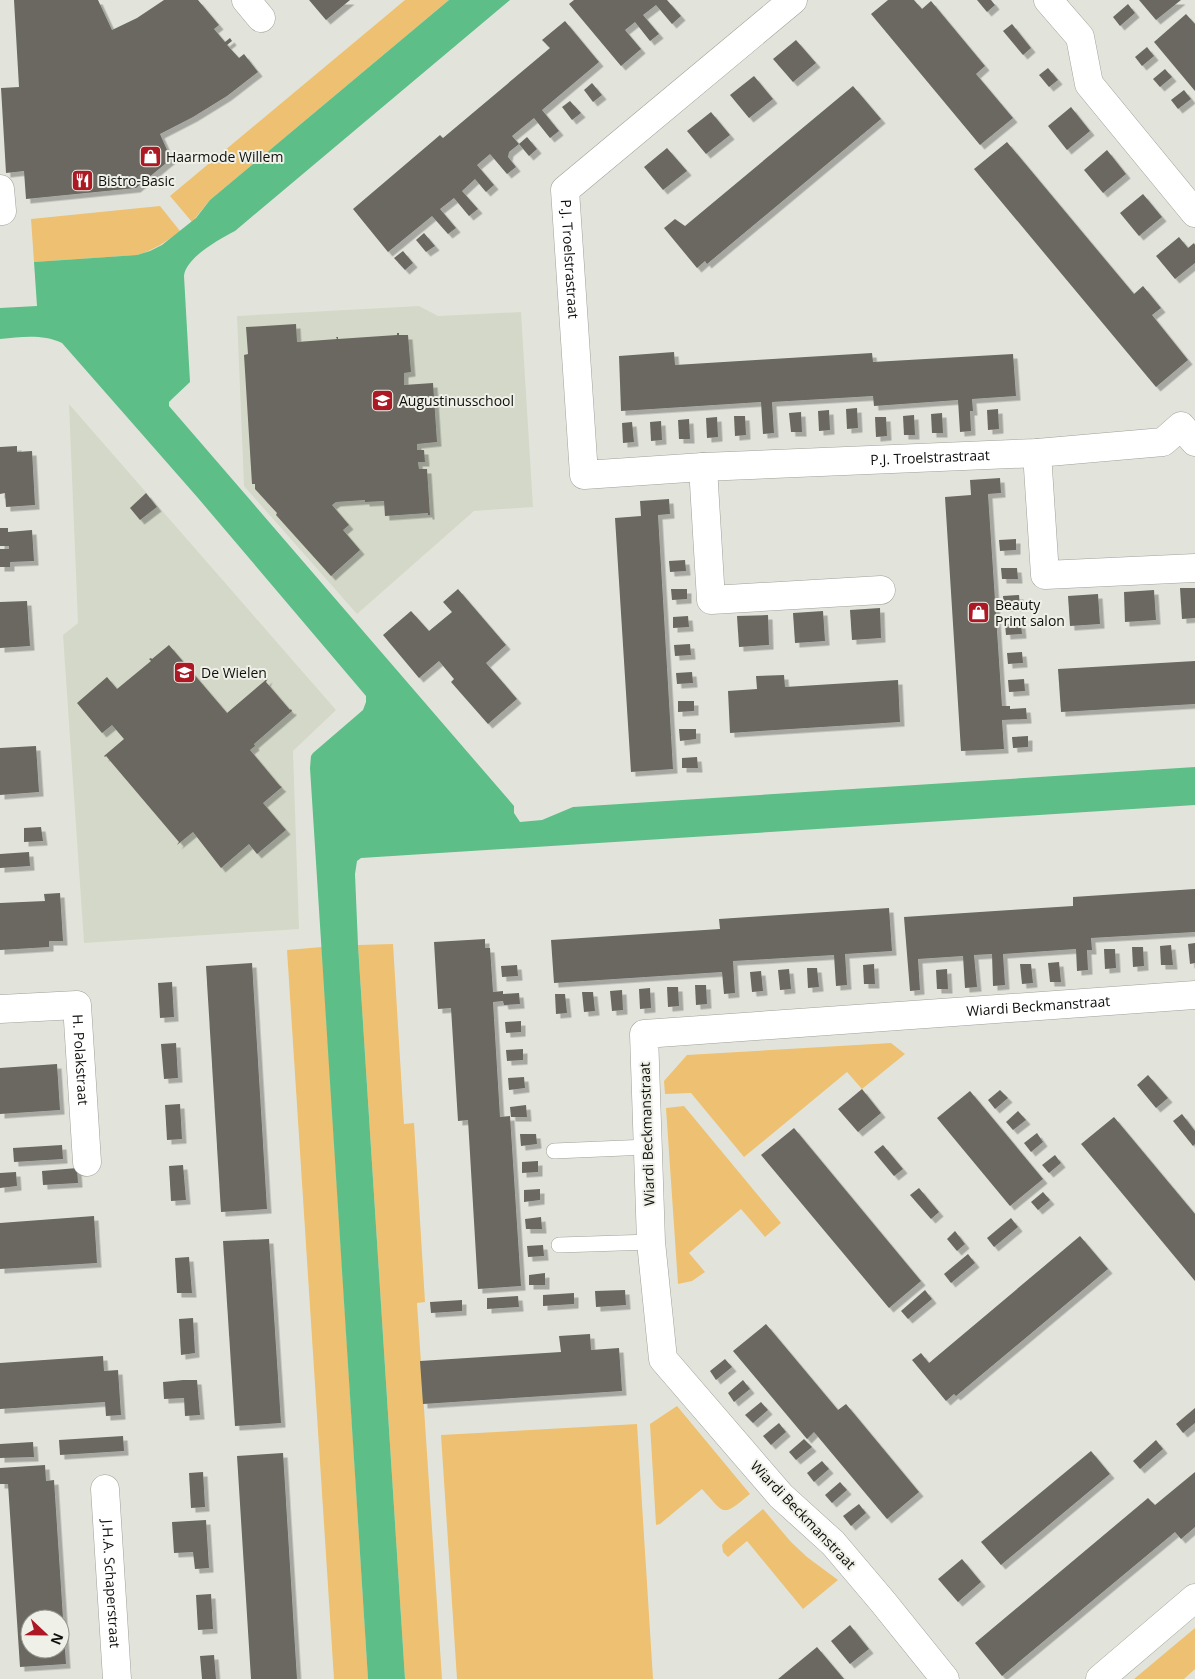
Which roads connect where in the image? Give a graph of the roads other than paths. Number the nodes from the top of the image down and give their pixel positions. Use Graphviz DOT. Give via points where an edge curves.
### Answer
graph roads {
  1 [pos="793,0"];
  2 [pos="1048,0"];
  3 [pos="1195,213"];
  4 [pos="1190,427"];
  5 [pos="1036,453"];
  6 [pos="703,467"];
  7 [pos="1195,568"];
  8 [pos="881,590"];
  9 [pos="1195,995"];
  10 [pos="0,1009"];
  11 [pos="648,1147"];
  12 [pos="554,1151"];
  13 [pos="87,1162"];
  14 [pos="651,1242"];
  15 [pos="559,1245"];
  16 [pos="105,1489"];
  17 [pos="1195,1598"];
  18 [pos="940,1677"];
  19 [pos="118,1679"];
  20 [pos="1100,1679"];
  1 -- 6 [label="street, P.J. Troelstrastraat" via="566,190 584,475"];
  2 -- 3 [label="street" via="1080,37 1089,84"];
  4 -- 5 [label="street, P.J. Troelstrastraat" via="1163,442"];
  5 -- 6 [label="street, P.J. Troelstrastraat"];
  5 -- 7 [label="street" via="1045,575"];
  6 -- 8 [label="street" via="711,600"];
  9 -- 11 [label="street, Wiardi Beckmanstraat" via="644,1034"];
  10 -- 13 [label="street, H. Polakstraat" via="77,1005"];
  11 -- 12 [label="lane"];
  11 -- 14 [label="street, Wiardi Beckmanstraat"];
  14 -- 15 [label="lane"];
  14 -- 18 [label="street, Wiardi Beckmanstraat" via="663,1359 781,1496 833,1543"];
  16 -- 19 [label="street, J.H.A. Schaperstraat"];
  17 -- 20 [label="street"];
}
